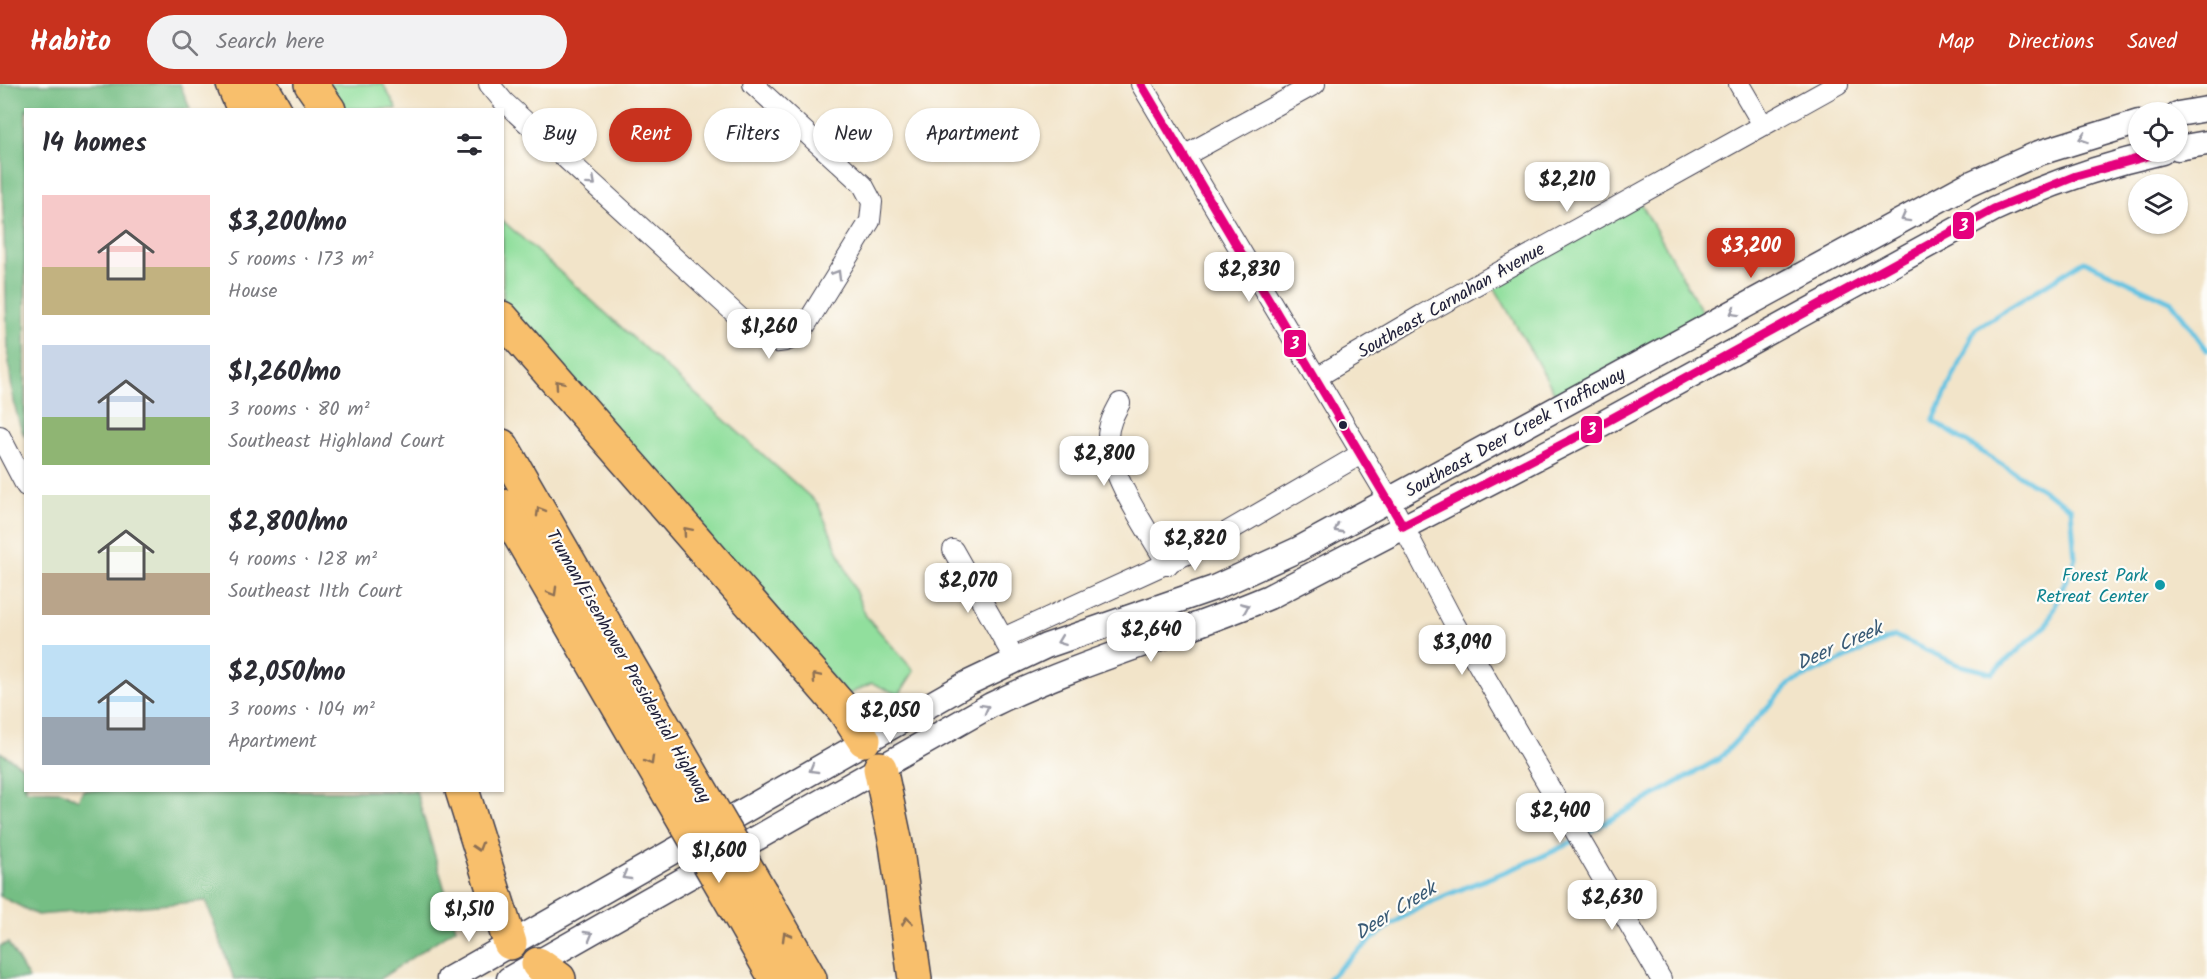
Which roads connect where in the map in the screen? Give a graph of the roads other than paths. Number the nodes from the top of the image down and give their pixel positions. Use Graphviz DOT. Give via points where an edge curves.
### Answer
graph roads {
  1 [pos="233,84"];
  2 [pos="260,84"];
  3 [pos="294,84"];
  4 [pos="311,84"];
  5 [pos="489,84"];
  6 [pos="753,84"];
  7 [pos="1141,84"];
  8 [pos="1315,84"];
  9 [pos="1739,84"];
  10 [pos="1838,84"];
  11 [pos="243,108"];
  12 [pos="274,108"];
  13 [pos="308,108"];
  14 [pos="328,108"];
  15 [pos="2207,109"];
  16 [pos="2188,112"];
  17 [pos="1763,125"];
  18 [pos="2128,125"];
  19 [pos="2207,143"];
  20 [pos="2188,146"];
  21 [pos="1184,156"];
  22 [pos="2128,159"];
  23 [pos="504,320"];
  24 [pos="1317,377"];
  25 [pos="1120,403"];
  26 [pos="0,436"];
  27 [pos="504,450"];
  28 [pos="1361,454"];
  29 [pos="24,482"];
  30 [pos="1390,501"];
  31 [pos="504,508"];
  32 [pos="1403,526"];
  33 [pos="953,550"];
  34 [pos="1167,565"];
  35 [pos="1003,638"];
  36 [pos="1015,660"];
  37 [pos="872,754"];
  38 [pos="682,787"];
  39 [pos="463,792"];
  40 [pos="748,901"];
  41 [pos="510,943"];
  42 [pos="549,972"];
  43 [pos="449,979"];
  44 [pos="509,979"];
  45 [pos="776,979"];
  46 [pos="810,979"];
  47 [pos="915,979"];
  48 [pos="1661,979"];
  1 -- 11 [label="highway"];
  2 -- 12 [label="highway"];
  3 -- 13 [label="highway"];
  4 -- 14 [label="highway"];
  5 -- 6 [label="street, one-way" via="762,338 785,342 802,331 870,221 872,202 863,185"];
  7 -- 21 [label="street"];
  8 -- 21 [label="street"];
  9 -- 17 [label="street"];
  10 -- 17 [label="street, Southeast Carnahan Avenue"];
  15 -- 16 [label="street"];
  17 -- 24 [label="street, Southeast Carnahan Avenue"];
  18 -- 30 [label="street, Southeast Deer Creek Trafficway, one-way" via="2039,153 1965,186"];
  19 -- 20 [label="street"];
  21 -- 24 [label="street"];
  22 -- 32 [label="street, Southeast Deer Creek Trafficway" via="1994,209 1598,426"];
  37 -- 23 [label="highway, one-way" via="844,711"];
  24 -- 28 [label="street"];
  25 -- 34 [label="street" via="1110,422 1111,460"];
  26 -- 29 [label="street"];
  38 -- 27 [label="highway, Truman/Eisenhower Presidential Highway, one-way"];
  28 -- 30 [label="street"];
  28 -- 34 [label="street"];
  30 -- 32 [label="street"];
  30 -- 36 [label="street, Southeast Deer Creek Trafficway, one-way" via="1254,571"];
  31 -- 38 [label="highway, Truman/Eisenhower Presidential Highway, one-way"];
  37 -- 32 [label="street, Southeast Deer Creek Trafficway, one-way" via="1082,665 1260,601"];
  32 -- 48 [label="street" via="1454,623"];
  33 -- 35 [label="street"];
  34 -- 35 [label="street"];
  35 -- 36 [label="street"];
  36 -- 37 [label="street, Southeast Deer Creek Trafficway"];
  37 -- 41 [label="street, Southeast Deer Creek Trafficway, one-way"];
  42 -- 37 [label="street, Southeast Deer Creek Trafficway, one-way"];
  47 -- 37 [label="highway, one-way" via="896,844"];
  38 -- 40 [label="highway, Truman/Eisenhower Presidential Highway, bridge"];
  39 -- 41 [label="highway, one-way"];
  40 -- 45 [label="highway, Truman/Eisenhower Presidential Highway"];
  46 -- 40 [label="highway, Truman/Eisenhower Presidential Highway, one-way"];
  41 -- 42 [label="street"];
  41 -- 43 [label="street"];
  42 -- 44 [label="street"];
}
